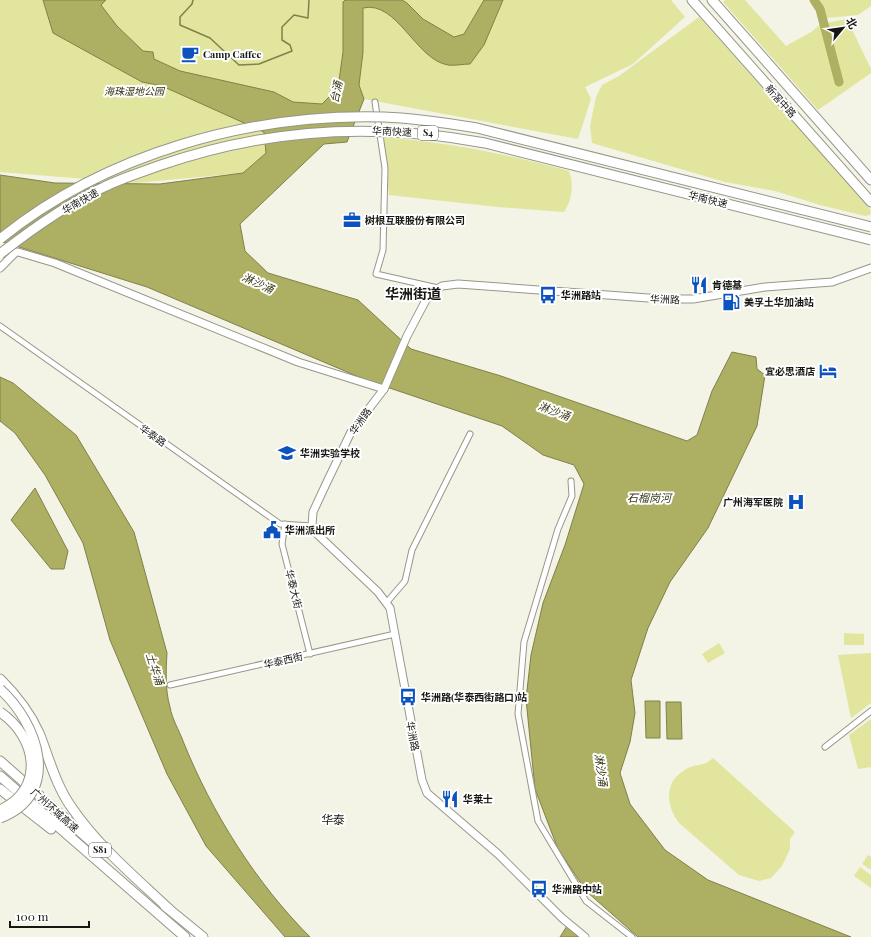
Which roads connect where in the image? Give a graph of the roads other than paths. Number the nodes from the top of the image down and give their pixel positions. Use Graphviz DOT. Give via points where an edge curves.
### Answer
graph roads {
  1 [pos="692,0"];
  2 [pos="712,0"];
  3 [pos="375,102"];
  4 [pos="871,180"];
  5 [pos="871,203"];
  6 [pos="871,227"];
  7 [pos="0,238"];
  8 [pos="871,240"];
  9 [pos="0,254"];
  10 [pos="871,267"];
  11 [pos="0,268"];
  12 [pos="438,288"];
  13 [pos="0,326"];
  14 [pos="384,389"];
  15 [pos="470,434"];
  16 [pos="571,481"];
  17 [pos="285,524"];
  18 [pos="312,526"];
  19 [pos="387,602"];
  20 [pos="395,634"];
  21 [pos="310,654"];
  22 [pos="0,679"];
  23 [pos="170,685"];
  24 [pos="0,688"];
  25 [pos="871,711"];
  26 [pos="0,712"];
  27 [pos="825,747"];
  28 [pos="0,761"];
  29 [pos="0,776"];
  30 [pos="0,789"];
  31 [pos="0,810"];
  32 [pos="0,818"];
  33 [pos="169,909"];
  34 [pos="165,920"];
  35 [pos="185,937"];
  36 [pos="203,937"];
  37 [pos="585,937"];
  38 [pos="632,937"];
  1 -- 5 [label="highway, 新滘中路"];
  2 -- 4 [label="highway, 新滘中路"];
  3 -- 12 [label="street" via="385,168 383,250 376,274"];
  6 -- 7 [label="highway, 华南快速 / S4, bridge" via="477,128 410,119 355,117 294,122 229,132 135,161 109,171 58,198"];
  8 -- 9 [label="highway, 华南快速 / S4, bridge" via="485,143 432,134 371,130 288,134 197,153 105,186 60,212"];
  10 -- 12 [label="main road, 华洲路" via="832,282 765,287 693,299 458,284"];
  11 -- 14 [label="main road" via="18,252 55,263 298,362"];
  12 -- 14 [label="main road, 华洲路" via="426,300"];
  13 -- 17 [label="street, 华泰路" via="255,507 280,524"];
  14 -- 18 [label="main road, 华洲路" via="351,432 314,508"];
  15 -- 19 [label="street" via="412,550 405,581"];
  16 -- 38 [label="street" via="572,496 558,529 524,642 518,714 538,820 586,901"];
  17 -- 18 [label="street, 华泰路"];
  17 -- 21 [label="street, 华泰大街" via="282,544"];
  18 -- 19 [label="main road, 华洲路" via="316,533"];
  19 -- 20 [label="main road, 华洲路"];
  20 -- 21 [label="street, 华泰西街"];
  20 -- 37 [label="main road, 华洲路" via="422,780 427,793 498,854 562,918"];
  21 -- 23 [label="street, 华泰西街"];
  22 -- 33 [label="highway" via="19,700 34,724 55,777 72,808 111,854"];
  24 -- 32 [label="highway, bridge" via="14,704 30,730 39,762 37,778 28,798 18,808"];
  25 -- 27 [label="street"];
  26 -- 31 [label="highway, bridge" via="11,720 23,736 32,764 25,789 13,803"];
  28 -- 33 [label="highway, 广州环城高速 / S81"];
  29 -- 34 [label="highway, 广州环城高速 / S81"];
  30 -- 34 [label="highway"];
  33 -- 36 [label="highway, 广州环城高速 / S81"];
  34 -- 35 [label="highway, 广州环城高速 / S81"];
}
